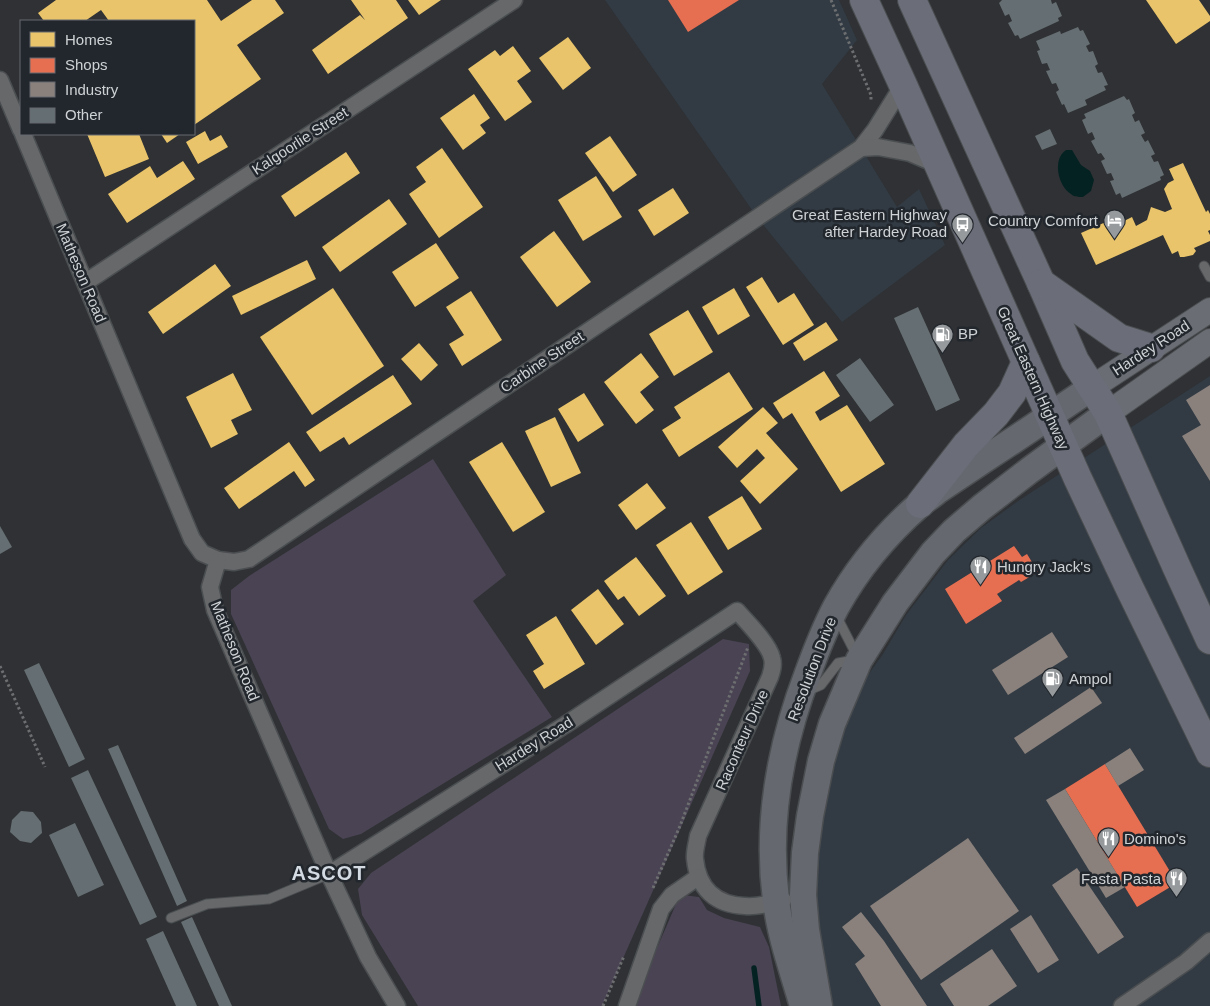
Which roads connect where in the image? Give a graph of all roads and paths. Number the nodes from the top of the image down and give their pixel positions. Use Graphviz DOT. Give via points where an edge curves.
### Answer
graph roads {
  1 [pos="514,0"];
  2 [pos="831,0"];
  3 [pos="864,0"];
  4 [pos="912,0"];
  5 [pos="0,80"];
  6 [pos="903,85"];
  7 [pos="871,105"];
  8 [pos="20,127"];
  9 [pos="23,135"];
  10 [pos="861,148"];
  11 [pos="938,165"];
  12 [pos="1204,266"];
  13 [pos="1210,277"];
  14 [pos="86,282"];
  15 [pos="1041,283"];
  16 [pos="1210,310"];
  17 [pos="1210,341"];
  18 [pos="1151,348"];
  19 [pos="1026,362"];
  20 [pos="1092,388"];
  21 [pos="1108,413"];
  22 [pos="1051,415"];
  23 [pos="1063,445"];
  24 [pos="920,504"];
  25 [pos="218,560"];
  26 [pos="836,607"];
  27 [pos="737,611"];
  28 [pos="755,632"];
  29 [pos="1210,640"];
  30 [pos="859,660"];
  31 [pos="0,666"];
  32 [pos="800,694"];
  33 [pos="1210,753"];
  34 [pos="45,768"];
  35 [pos="329,874"];
  36 [pos="698,877"];
  37 [pos="653,889"];
  38 [pos="803,896"];
  39 [pos="776,902"];
  40 [pos="171,918"];
  41 [pos="1210,941"];
  42 [pos="626,952"];
  43 [pos="1210,953"];
  44 [pos="1186,962"];
  45 [pos="397,1006"];
  46 [pos="603,1006"];
  47 [pos="627,1006"];
  48 [pos="803,1006"];
  49 [pos="820,1006"];
  50 [pos="1122,1006"];
  1 -- 14 [label="street, Kalgoorlie Street"];
  2 -- 7 [label="path" via="871,95"];
  3 -- 6 [label="highway, Great Eastern Highway"];
  4 -- 15 [label="highway"];
  5 -- 8 [label="street, Matheson Road"];
  6 -- 10 [label="street, Carbine Street"];
  6 -- 11 [label="highway, Great Eastern Highway"];
  9 -- 14 [label="street, Matheson Road"];
  10 -- 11 [label="street" via="878,147 910,153"];
  10 -- 25 [label="street, Carbine Street" via="249,559 234,562"];
  11 -- 19 [label="highway, Great Eastern Highway"];
  12 -- 13 [label="lane"];
  14 -- 25 [label="street, Matheson Road" via="192,539 202,553"];
  15 -- 18 [label="highway" via="1119,338"];
  15 -- 20 [label="highway" via="1075,361"];
  16 -- 18 [label="main road, Hardey Road"];
  17 -- 21 [label="main road, Hardey Road"];
  18 -- 20 [label="main road, Hardey Road"];
  19 -- 22 [label="highway, Great Eastern Highway"];
  19 -- 24 [label="highway" via="1012,393"];
  20 -- 21 [label="highway"];
  20 -- 22 [label="main road, Resolution Drive"];
  21 -- 23 [label="main road"];
  21 -- 29 [label="highway"];
  22 -- 23 [label="highway, Great Eastern Highway"];
  22 -- 24 [label="main road, Resolution Drive"];
  23 -- 30 [label="main road" via="982,506 933,553 895,602"];
  23 -- 33 [label="highway, Great Eastern Highway"];
  24 -- 26 [label="main road, Resolution Drive" via="878,546"];
  25 -- 35 [label="street, Matheson Road" via="210,587 215,610"];
  26 -- 30 [label="lane" via="839,621"];
  26 -- 32 [label="main road, Resolution Drive"];
  27 -- 28 [label="street, Raconteur Drive"];
  27 -- 35 [label="street, Hardey Road" via="565,726"];
  28 -- 36 [label="street, Raconteur Drive" via="768,648 773,667 698,836 695,857"];
  28 -- 37 [label="path"];
  30 -- 32 [label="lane" via="838,663 821,684"];
  30 -- 38 [label="main road" via="820,761 805,853"];
  31 -- 34 [label="path"];
  32 -- 39 [label="main road, Resolution Drive" via="787,736 777,787 773,852"];
  35 -- 40 [label="lane" via="269,900 207,904"];
  35 -- 45 [label="street, Matheson Road" via="368,957"];
  36 -- 39 [label="street" via="707,891 724,902 746,906"];
  36 -- 47 [label="street" via="672,895 661,909"];
  38 -- 39 [label="street"];
  38 -- 49 [label="main road"];
  39 -- 48 [label="main road, Resolution Drive"];
  41 -- 44 [label="street"];
  42 -- 46 [label="path"];
  43 -- 44 [label="street"];
  44 -- 50 [label="street"];
}
